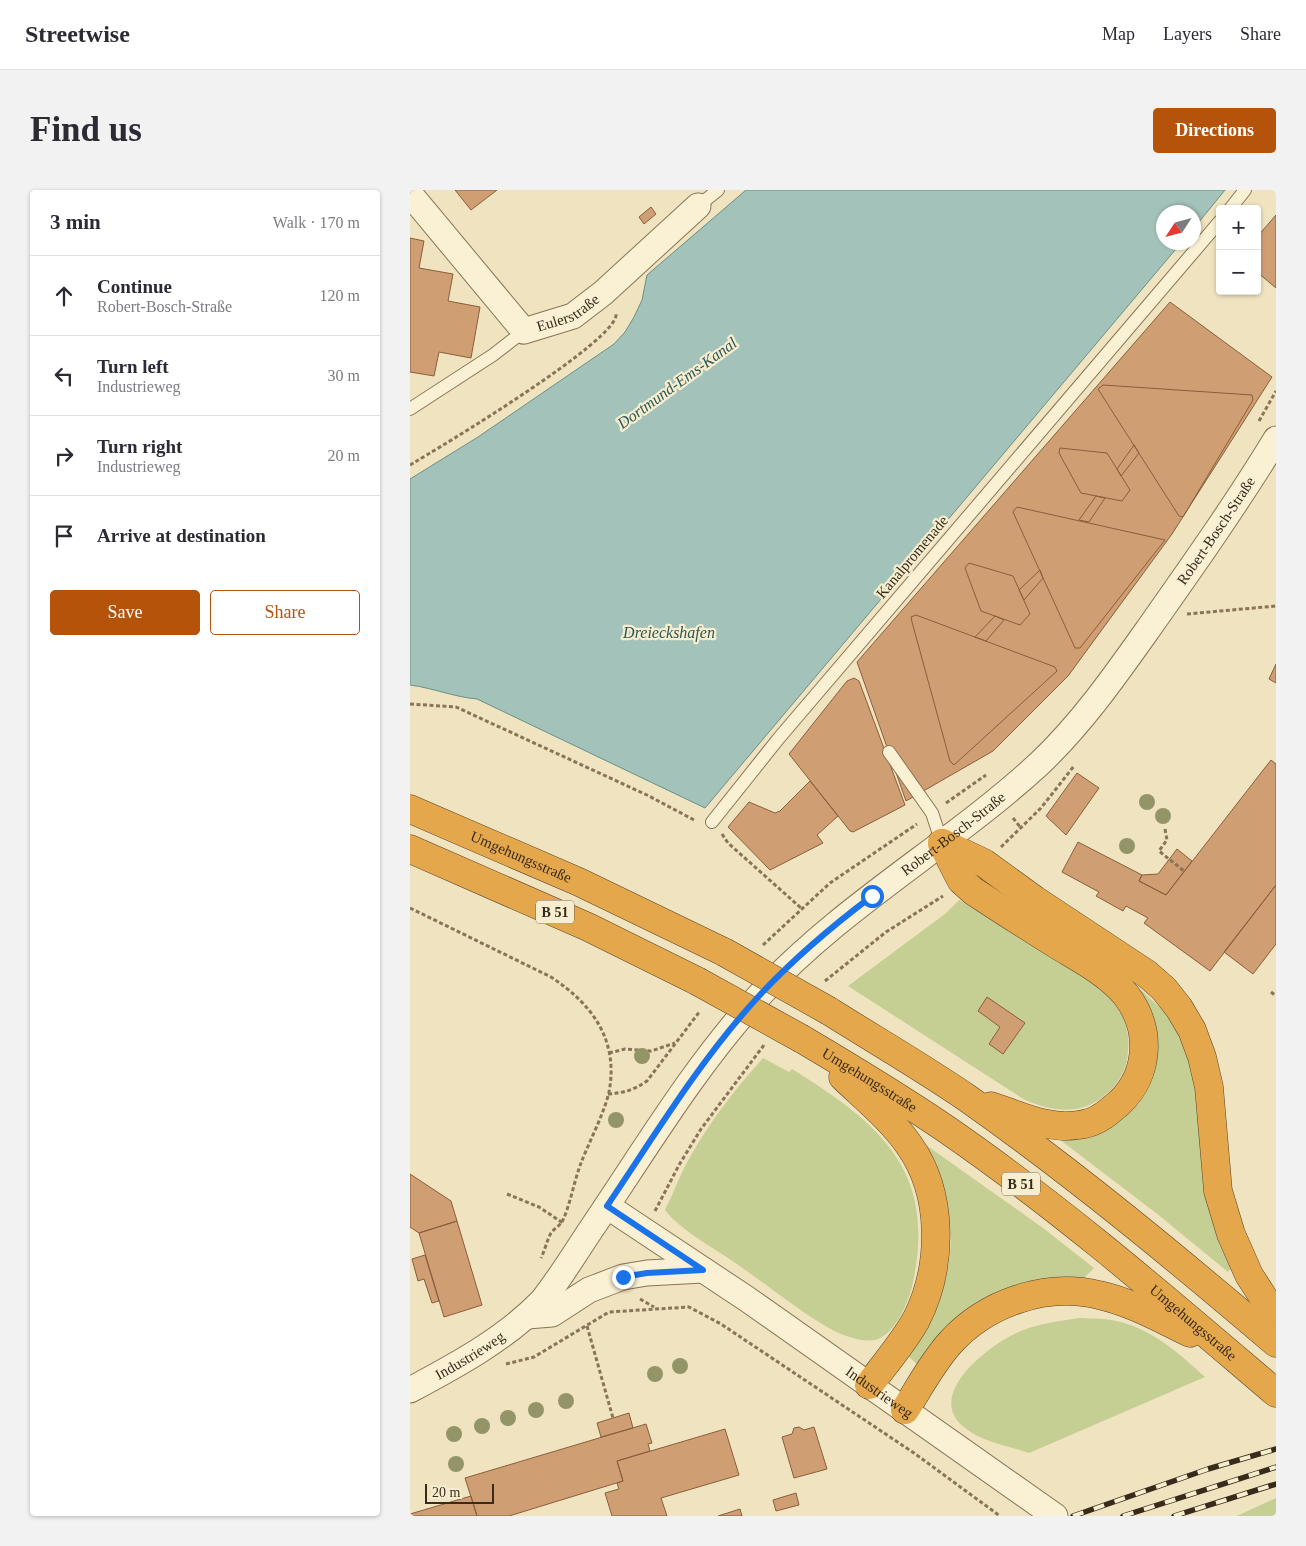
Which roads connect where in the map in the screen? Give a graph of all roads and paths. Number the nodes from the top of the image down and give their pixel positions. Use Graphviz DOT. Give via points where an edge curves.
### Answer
graph roads {
  1 [pos="718,190"];
  2 [pos="1246,190"];
  3 [pos="410,194"];
  4 [pos="1233,205"];
  5 [pos="698,206"];
  6 [pos="1216,225"];
  7 [pos="603,293"];
  8 [pos="524,330"];
  9 [pos="410,409"];
  10 [pos="1276,439"];
  11 [pos="410,466"];
  12 [pos="1276,606"];
  13 [pos="1179,615"];
  14 [pos="410,704"];
  15 [pos="890,752"];
  16 [pos="983,777"];
  17 [pos="962,792"];
  18 [pos="410,808"];
  19 [pos="712,822"];
  20 [pos="917,823"];
  21 [pos="1165,829"];
  22 [pos="942,843"];
  23 [pos="410,849"];
  24 [pos="1184,871"];
  25 [pos="410,908"];
  26 [pos="1271,992"];
  27 [pos="1276,996"];
  28 [pos="802,1039"];
  29 [pos="676,1043"];
  30 [pos="609,1053"];
  31 [pos="966,1098"];
  32 [pos="507,1194"];
  33 [pos="607,1206"];
  34 [pos="561,1222"];
  35 [pos="538,1266"];
  36 [pos="703,1270"];
  37 [pos="527,1316"];
  38 [pos="1276,1317"];
  39 [pos="588,1326"];
  40 [pos="1276,1344"];
  41 [pos="1225,1350"];
  42 [pos="498,1365"];
  43 [pos="869,1385"];
  44 [pos="410,1390"];
  45 [pos="1276,1393"];
  46 [pos="905,1410"];
  47 [pos="613,1418"];
  48 [pos="1000,1516"];
  49 [pos="1055,1516"];
  1 -- 5 [label="lane, Eulerstraße"];
  2 -- 4 [label="lane"];
  3 -- 8 [label="street, Eulerstraße"];
  5 -- 7 [label="street, Eulerstraße"];
  6 -- 19 [label="lane, Kanalpromenade" via="785,731"];
  7 -- 8 [label="street, Eulerstraße" via="573,316"];
  7 -- 11 [label="path" via="615,309 616,318 599,340"];
  8 -- 9 [label="lane" via="493,355"];
  10 -- 22 [label="street, Robert-Bosch-Straße" via="1188,573 1105,689 1065,738"];
  12 -- 13 [label="path"];
  14 -- 19 [label="path" via="456,707 699,822"];
  15 -- 22 [label="lane" via="932,813"];
  16 -- 17 [label="path, Robert-Bosch-Straße"];
  18 -- 31 [label="highway, Umgehungsstraße / B 51, bridge" via="580,882 724,952 829,1011"];
  19 -- 20 [label="path, Robert-Bosch-Straße" via="728,843 801,908 830,883"];
  21 -- 24 [label="path" via="1167,840 1159,851"];
  22 -- 31 [label="highway" via="961,880 973,891 1114,982 1137,1012 1144,1041 1140,1074 1128,1094 1106,1114 1080,1125 1045,1124"];
  22 -- 33 [label="street, Robert-Bosch-Straße" via="834,925 757,998 689,1086"];
  22 -- 38 [label="highway" via="984,863 1147,974 1179,1008 1202,1056 1209,1087 1218,1191 1231,1234 1249,1275"];
  23 -- 28 [label="highway, Umgehungsstraße / B 51, bridge" via="588,927 697,981"];
  25 -- 30 [label="path" via="573,991 590,1009 602,1030"];
  26 -- 27 [label="path"];
  28 -- 41 [label="highway, Umgehungsstraße / B 51" via="903,1101 986,1158 1091,1238"];
  28 -- 43 [label="highway" via="909,1144 928,1182 934,1210 934,1258 923,1303 909,1331"];
  29 -- 30 [label="path" via="651,1051 625,1049"];
  30 -- 34 [label="path" via="611,1074 608,1094 573,1182"];
  31 -- 40 [label="highway, Umgehungsstraße / B 51" via="1121,1214"];
  32 -- 34 [label="path" via="539,1207"];
  33 -- 36 [label="street, Industrieweg"];
  33 -- 37 [label="street, Industrieweg" via="553,1287"];
  34 -- 35 [label="path" via="551,1232"];
  36 -- 37 [label="street" via="623,1277 588,1290 552,1314"];
  36 -- 43 [label="street, Industrieweg"];
  37 -- 44 [label="street, Industrieweg" via="476,1353"];
  39 -- 42 [label="path" via="534,1357"];
  39 -- 47 [label="path"];
  39 -- 48 [label="path" via="610,1312 689,1307 721,1324 914,1453"];
  41 -- 45 [label="highway, Umgehungsstraße / B 51"];
  41 -- 46 [label="highway" via="1142,1310 1099,1295 1063,1291 1029,1296 990,1312 960,1334 944,1351"];
  43 -- 46 [label="street, Industrieweg"];
  46 -- 49 [label="street, Industrieweg"];
}
